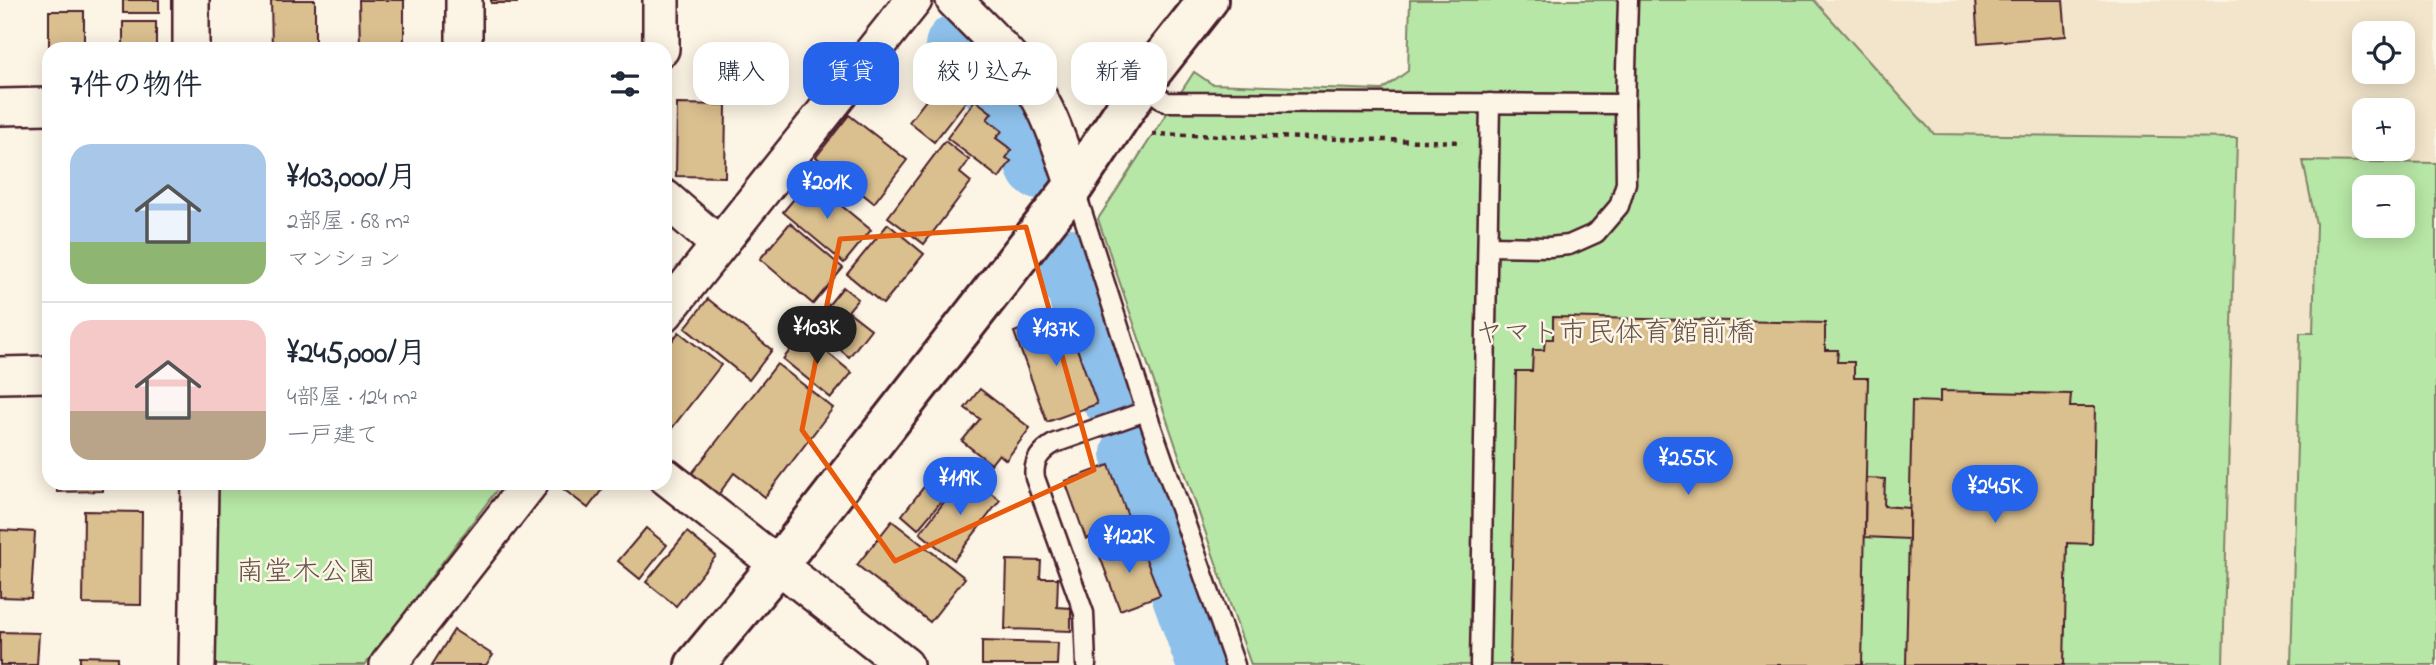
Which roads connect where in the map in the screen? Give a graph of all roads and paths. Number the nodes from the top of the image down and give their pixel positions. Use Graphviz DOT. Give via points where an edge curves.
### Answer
graph roads {
  1 [pos="191,0"];
  2 [pos="464,0"];
  3 [pos="661,0"];
  4 [pos="914,0"];
  5 [pos="954,0"];
  6 [pos="1208,0"];
  7 [pos="1628,0"];
  8 [pos="191,42"];
  9 [pos="464,42"];
  10 [pos="661,42"];
  11 [pos="1167,52"];
  12 [pos="1167,102"];
  13 [pos="1490,103"];
  14 [pos="1625,104"];
  15 [pos="1128,105"];
  16 [pos="42,106"];
  17 [pos="0,107"];
  18 [pos="1109,133"];
  19 [pos="1465,142"];
  20 [pos="1074,186"];
  21 [pos="672,204"];
  22 [pos="718,244"];
  23 [pos="1488,246"];
  24 [pos="672,304"];
  25 [pos="42,374"];
  26 [pos="0,375"];
  27 [pos="1146,411"];
  28 [pos="672,482"];
  29 [pos="200,490"];
  30 [pos="525,490"];
  31 [pos="778,565"];
  32 [pos="197,665"];
  33 [pos="388,665"];
  34 [pos="695,665"];
  35 [pos="905,665"];
  36 [pos="1086,665"];
  37 [pos="1235,665"];
  38 [pos="1480,665"];
  1 -- 8 [label="street"];
  2 -- 9 [label="street"];
  3 -- 10 [label="street"];
  4 -- 22 [label="street"];
  5 -- 20 [label="street" via="1036,92"];
  6 -- 11 [label="street"];
  7 -- 14 [label="lane"];
  12 -- 13 [label="lane"];
  13 -- 14 [label="lane"];
  13 -- 23 [label="lane"];
  14 -- 23 [label="lane" via="1626,183 1619,206 1607,222 1596,233 1569,245"];
  15 -- 18 [label="street"];
  16 -- 17 [label="street"];
  18 -- 19 [label="path"];
  18 -- 20 [label="street"];
  20 -- 27 [label="lane"];
  20 -- 31 [label="street"];
  21 -- 22 [label="street"];
  22 -- 24 [label="street"];
  23 -- 38 [label="lane"];
  25 -- 26 [label="street"];
  27 -- 36 [label="lane" via="1055,443 1034,465 1084,613"];
  27 -- 37 [label="lane"];
  28 -- 31 [label="street"];
  29 -- 32 [label="street"];
  30 -- 33 [label="street"];
  31 -- 34 [label="street"];
  31 -- 35 [label="street"];
}
